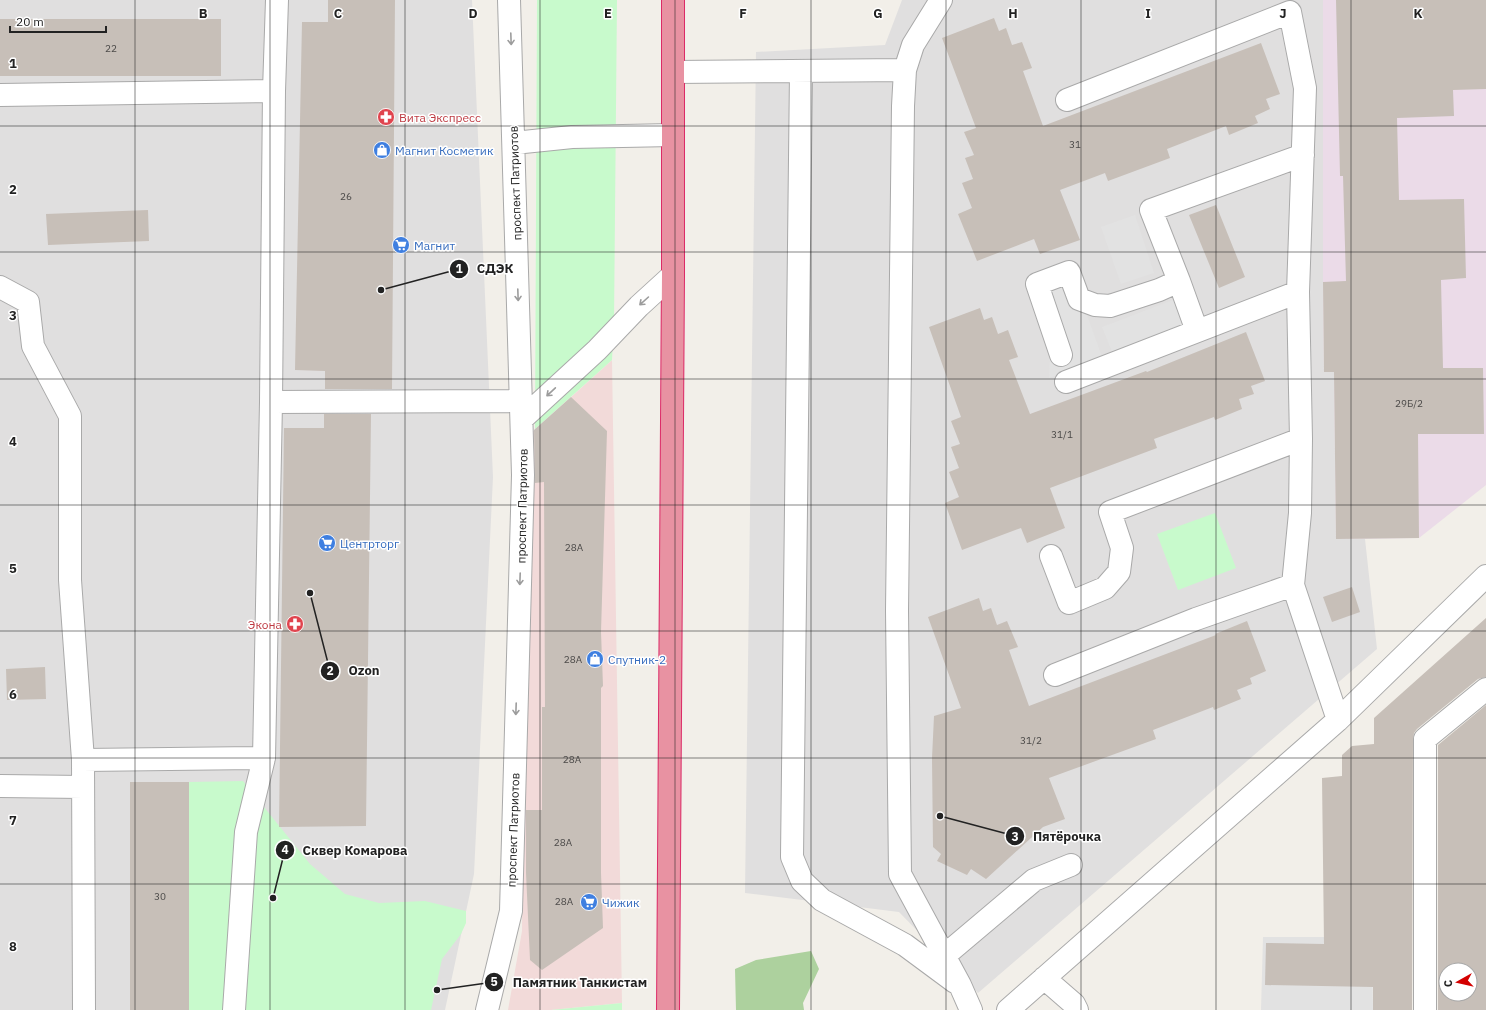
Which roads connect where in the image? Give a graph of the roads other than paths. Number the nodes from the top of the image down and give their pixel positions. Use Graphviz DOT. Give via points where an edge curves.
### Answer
graph roads {
  1 [pos="277,0"];
  2 [pos="509,0"];
  3 [pos="673,0"];
  4 [pos="941,0"];
  5 [pos="1284,6"];
  6 [pos="905,70"];
  7 [pos="673,72"];
  8 [pos="801,72"];
  9 [pos="274,91"];
  10 [pos="0,95"];
  11 [pos="1067,100"];
  12 [pos="673,135"];
  13 [pos="514,143"];
  14 [pos="1303,155"];
  15 [pos="673,275"];
  16 [pos="1179,281"];
  17 [pos="0,287"];
  18 [pos="1298,292"];
  19 [pos="1197,331"];
  20 [pos="1061,355"];
  21 [pos="1066,382"];
  22 [pos="271,402"];
  23 [pos="522,410"];
  24 [pos="1301,439"];
  25 [pos="1051,556"];
  26 [pos="1486,576"];
  27 [pos="1293,585"];
  28 [pos="1055,676"];
  29 [pos="1486,689"];
  30 [pos="1338,720"];
  31 [pos="264,758"];
  32 [pos="83,760"];
  33 [pos="0,786"];
  34 [pos="83,787"];
  35 [pos="1071,865"];
  36 [pos="944,956"];
  37 [pos="1044,978"];
  38 [pos="960,985"];
  39 [pos="84,1010"];
  40 [pos="234,1010"];
  41 [pos="487,1010"];
  42 [pos="668,1010"];
  43 [pos="971,1010"];
  44 [pos="1008,1010"];
  45 [pos="1078,1010"];
  46 [pos="1424,1010"];
  1 -- 9 [label="street"];
  2 -- 13 [label="street, проспект Патриотов, one-way"];
  3 -- 7 [label="highway"];
  4 -- 6 [label="street" via="913,45"];
  5 -- 11 [label="street"];
  5 -- 14 [label="street" via="1305,88"];
  6 -- 8 [label="street"];
  6 -- 36 [label="street" via="897,603 900,874"];
  7 -- 8 [label="street"];
  7 -- 12 [label="highway"];
  8 -- 38 [label="street" via="792,856 802,881 822,900 905,945"];
  9 -- 10 [label="street"];
  9 -- 22 [label="street"];
  12 -- 13 [label="street" via="572,137"];
  12 -- 15 [label="highway"];
  13 -- 23 [label="street, проспект Патриотов, one-way"];
  14 -- 16 [label="street" via="1151,210"];
  14 -- 18 [label="street"];
  15 -- 23 [label="street, one-way" via="597,350"];
  15 -- 42 [label="highway"];
  16 -- 19 [label="street"];
  16 -- 20 [label="street" via="1110,306 1095,305 1079,299 1069,272 1037,284"];
  17 -- 32 [label="street" via="28,302 33,346 70,416 70,580"];
  18 -- 19 [label="street"];
  18 -- 24 [label="street"];
  19 -- 21 [label="street"];
  22 -- 23 [label="street"];
  22 -- 31 [label="street"];
  23 -- 41 [label="street, проспект Патриотов, one-way" via="523,475 510,911"];
  24 -- 25 [label="street" via="1110,512 1122,548 1119,572 1105,588 1069,603"];
  24 -- 27 [label="street" via="1300,513"];
  26 -- 30 [label="street"];
  27 -- 28 [label="street" via="1196,619"];
  27 -- 30 [label="street"];
  29 -- 46 [label="street" via="1425,739"];
  30 -- 37 [label="street"];
  31 -- 32 [label="street"];
  31 -- 40 [label="street" via="246,832"];
  32 -- 34 [label="street"];
  33 -- 34 [label="street"];
  34 -- 39 [label="street"];
  35 -- 36 [label="street" via="1034,880"];
  36 -- 38 [label="street"];
  37 -- 44 [label="street"];
  37 -- 45 [label="street"];
  38 -- 43 [label="street"];
}
